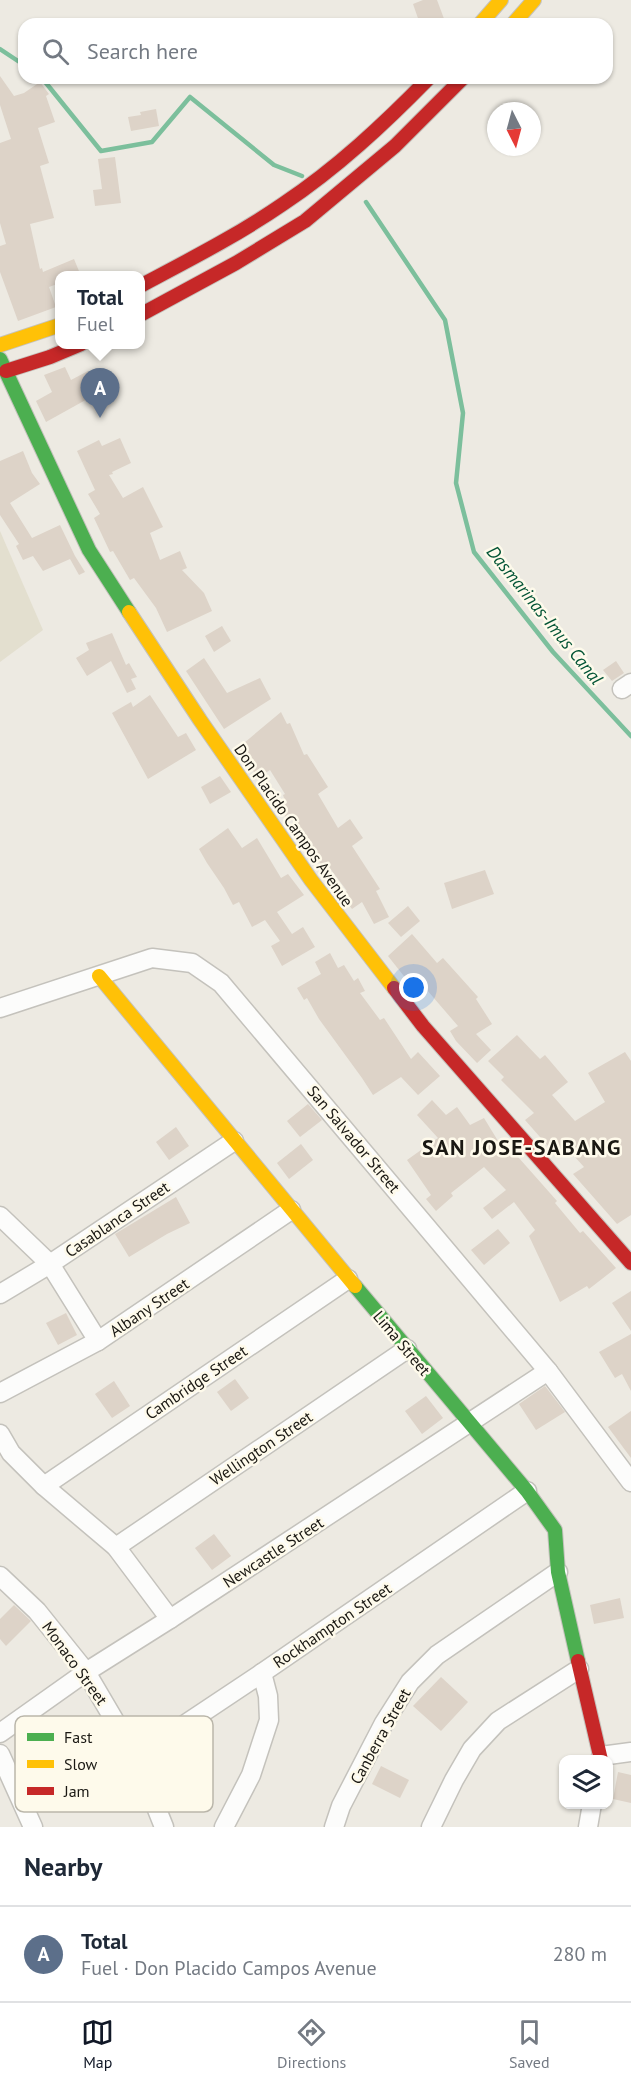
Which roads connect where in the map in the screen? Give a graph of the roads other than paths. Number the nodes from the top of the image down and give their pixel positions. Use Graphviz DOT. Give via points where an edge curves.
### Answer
graph roads {
  1 [pos="501,0"];
  2 [pos="534,0"];
  3 [pos="485,18"];
  4 [pos="518,18"];
  5 [pos="423,84"];
  6 [pos="457,84"];
  7 [pos="305,188"];
  8 [pos="321,208"];
  9 [pos="145,284"];
  10 [pos="145,313"];
  11 [pos="55,327"];
  12 [pos="0,345"];
  13 [pos="71,349"];
  14 [pos="3,365"];
  15 [pos="99,976"];
  16 [pos="0,1008"];
  17 [pos="234,1141"];
  18 [pos="291,1210"];
  19 [pos="0,1216"];
  20 [pos="631,1263"];
  21 [pos="50,1264"];
  22 [pos="348,1279"];
  23 [pos="0,1294"];
  24 [pos="98,1341"];
  25 [pos="407,1349"];
  26 [pos="548,1371"];
  27 [pos="0,1393"];
  28 [pos="469,1423"];
  29 [pos="0,1434"];
  30 [pos="631,1482"];
  31 [pos="44,1486"];
  32 [pos="527,1491"];
  33 [pos="116,1547"];
  34 [pos="558,1572"];
  35 [pos="0,1576"];
  36 [pos="170,1619"];
  37 [pos="579,1669"];
  38 [pos="86,1672"];
  39 [pos="262,1673"];
  40 [pos="24,1716"];
  41 [pos="112,1716"];
  42 [pos="198,1716"];
  43 [pos="15,1722"];
  44 [pos="0,1733"];
  45 [pos="631,1752"];
  46 [pos="0,1754"];
  47 [pos="600,1755"];
  48 [pos="613,1756"];
  49 [pos="15,1787"];
  50 [pos="591,1809"];
  51 [pos="26,1812"];
  52 [pos="158,1812"];
  53 [pos="33,1827"];
  54 [pos="164,1827"];
  55 [pos="224,1827"];
  56 [pos="334,1827"];
  57 [pos="431,1827"];
  58 [pos="588,1827"];
  1 -- 3 [label="street"];
  2 -- 4 [label="street"];
  5 -- 7 [label="street" via="394,114"];
  6 -- 8 [label="street" via="395,146"];
  7 -- 8 [label="street"];
  7 -- 9 [label="street"];
  8 -- 10 [label="street" via="236,263"];
  11 -- 12 [label="street"];
  13 -- 14 [label="street" via="50,357"];
  14 -- 20 [label="street, Don Placido Campos Avenue" via="89,550 311,880 423,1026"];
  15 -- 16 [label="street, San Salvador Street"];
  15 -- 17 [label="street, Lima Street"];
  15 -- 26 [label="street, San Salvador Street" via="152,958 192,963 221,982"];
  17 -- 18 [label="street, Lima Street"];
  17 -- 21 [label="street, Casablanca Street"];
  18 -- 22 [label="street, Lima Street"];
  18 -- 24 [label="street, Albany Street"];
  19 -- 21 [label="street"];
  21 -- 23 [label="street, Casablanca Street"];
  21 -- 24 [label="street"];
  22 -- 25 [label="street, Lima Street"];
  22 -- 31 [label="street, Cambridge Street"];
  24 -- 27 [label="street, Albany Street"];
  25 -- 28 [label="street, Lima Street"];
  25 -- 33 [label="street, Wellington Street"];
  26 -- 28 [label="street, Newcastle Street"];
  26 -- 30 [label="street, San Salvador Street"];
  28 -- 32 [label="street, Lima Street"];
  28 -- 36 [label="street, Newcastle Street"];
  29 -- 31 [label="street" via="11,1453"];
  31 -- 33 [label="street"];
  32 -- 34 [label="street, Lima Street" via="555,1530"];
  32 -- 39 [label="street, Rockhampton Street"];
  33 -- 36 [label="street"];
  34 -- 37 [label="street, Lima Street"];
  34 -- 56 [label="street, Canberra Street" via="437,1655 410,1682 384,1723"];
  35 -- 38 [label="street, Monaco Street" via="37,1611"];
  36 -- 38 [label="street, Newcastle Street"];
  37 -- 47 [label="street, Lima Street"];
  37 -- 57 [label="street" via="498,1722 472,1749"];
  38 -- 40 [label="street, Newcastle Street"];
  38 -- 41 [label="street, Monaco Street"];
  39 -- 42 [label="street, Rockhampton Street"];
  39 -- 55 [label="street" via="269,1720 251,1775"];
  43 -- 44 [label="street, Newcastle Street"];
  45 -- 48 [label="street"];
  46 -- 49 [label="street"];
  50 -- 58 [label="street"];
  51 -- 53 [label="street"];
  52 -- 54 [label="street, Monaco Street"];
}
